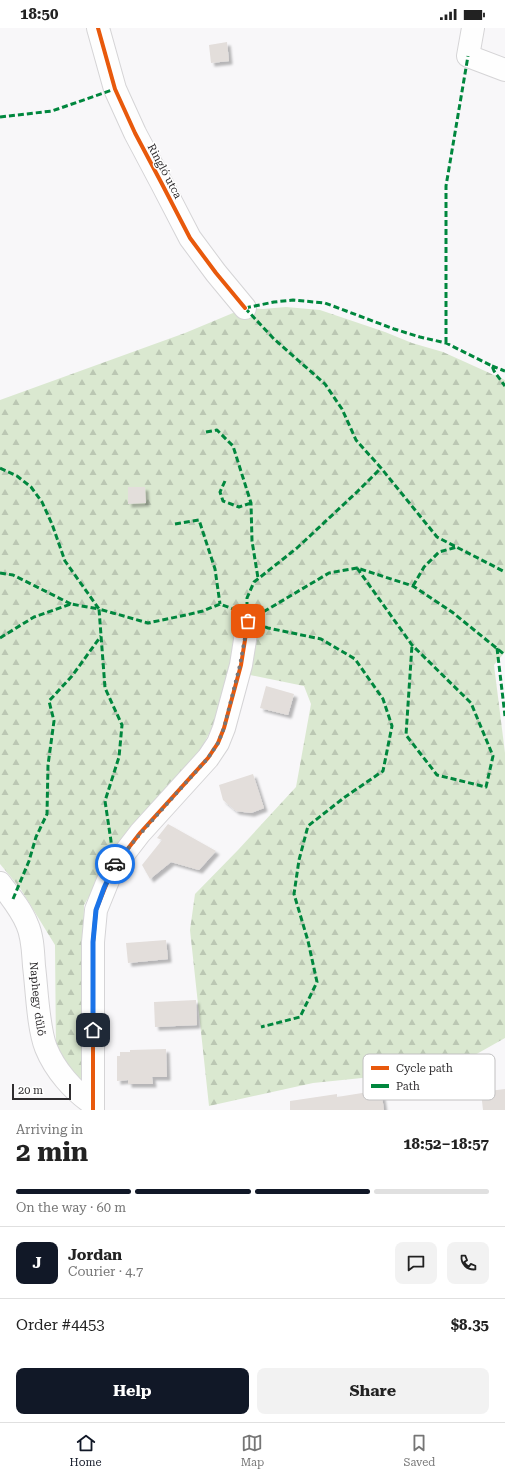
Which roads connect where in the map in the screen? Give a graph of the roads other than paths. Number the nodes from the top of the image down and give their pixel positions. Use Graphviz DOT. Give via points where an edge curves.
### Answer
graph roads {
  1 [pos="98,28"];
  2 [pos="473,28"];
  3 [pos="505,70"];
  4 [pos="245,308"];
  5 [pos="248,621"];
  6 [pos="0,883"];
  7 [pos="93,1107"];
  1 -- 4 [label="street, Ringló utca" via="115,89 165,191 190,238"];
  2 -- 3 [label="street" via="468,56"];
  5 -- 7 [label="street" via="240,665 218,743 113,868 96,910 93,942"];
  6 -- 7 [label="street, Naphegy dűlő" via="28,925 46,1048 52,1061 70,1085"];
}
